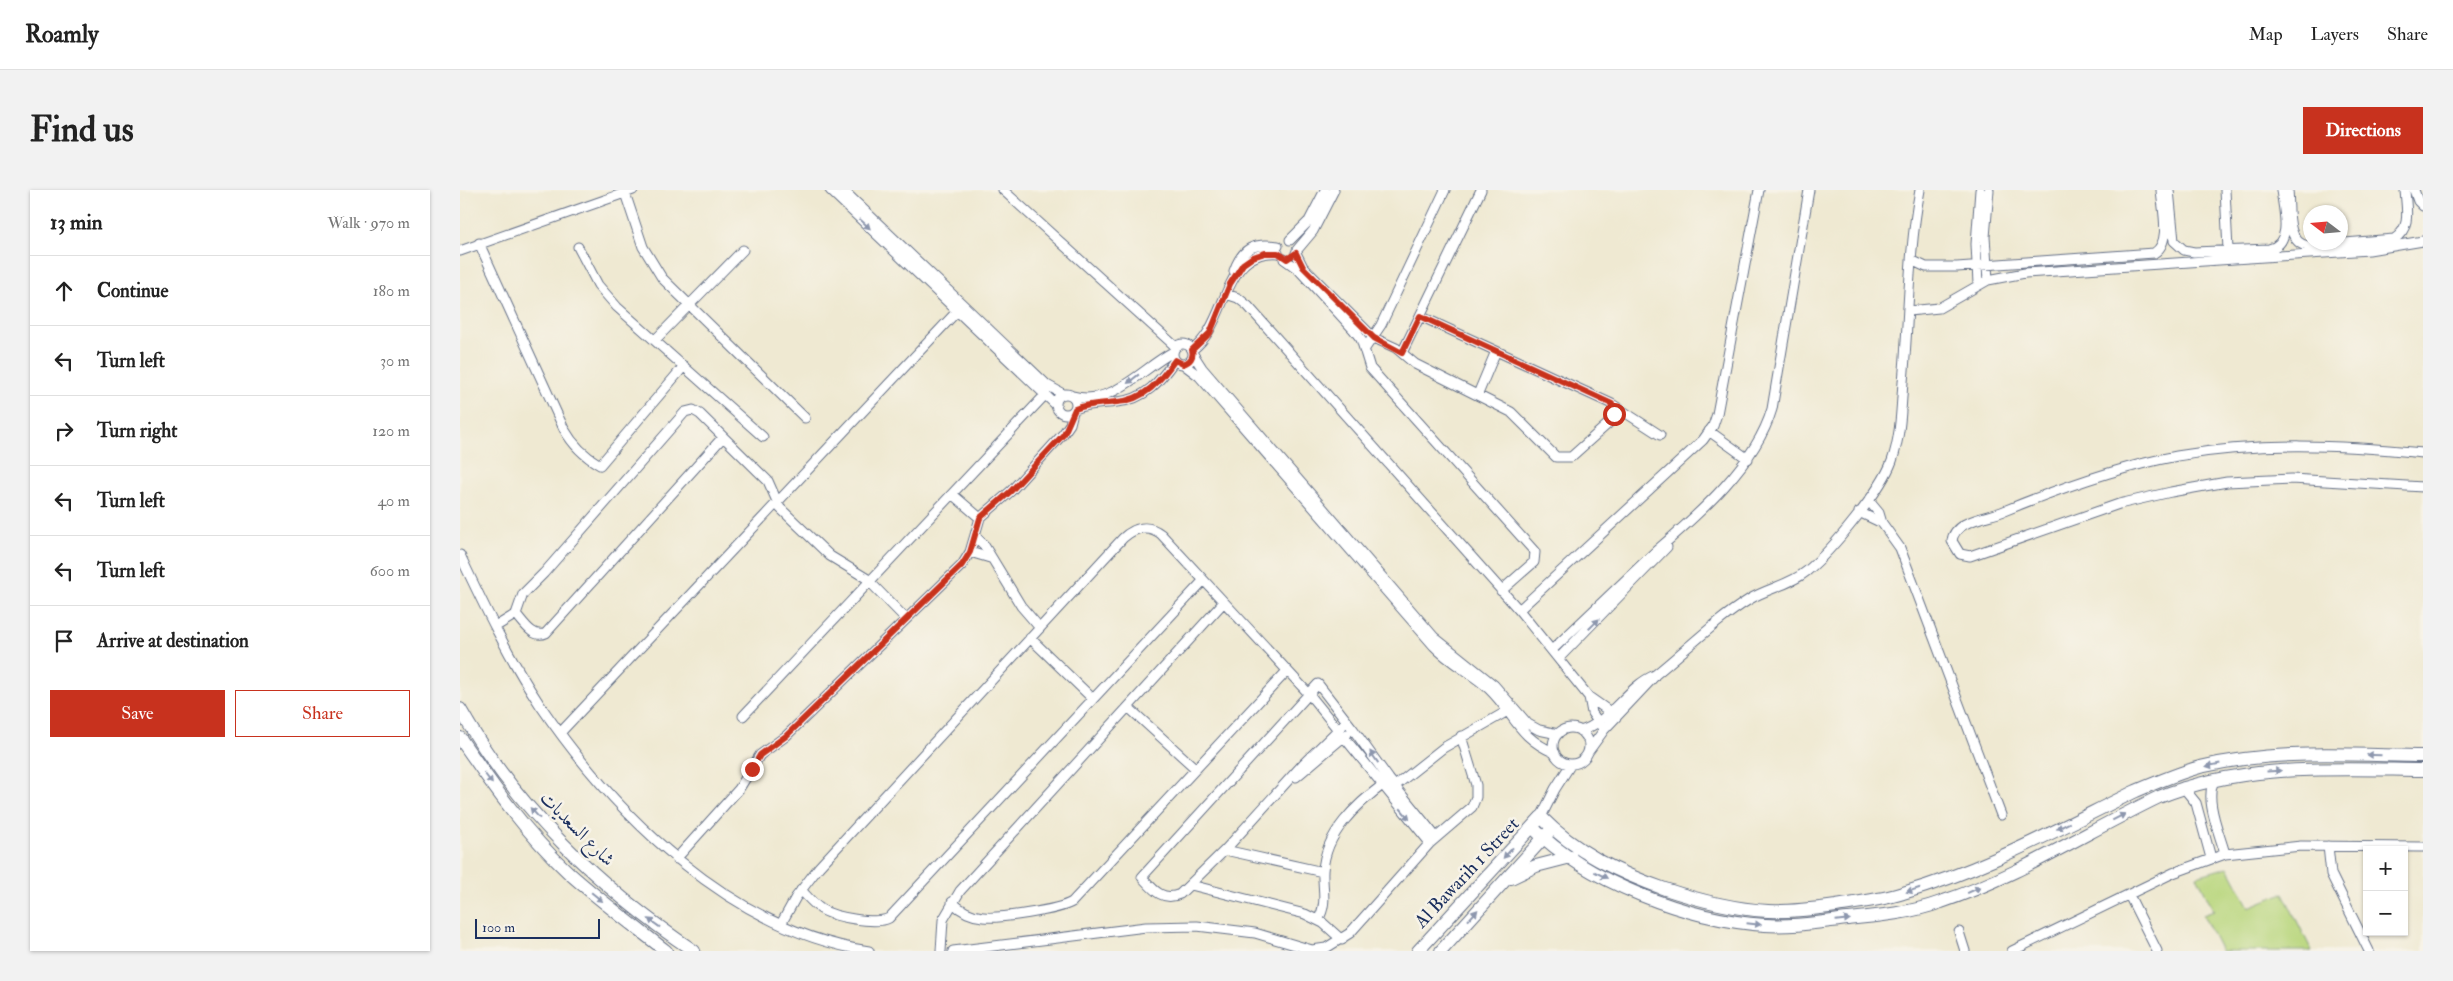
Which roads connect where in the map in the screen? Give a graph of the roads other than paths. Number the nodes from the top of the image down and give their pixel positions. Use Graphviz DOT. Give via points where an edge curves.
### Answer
graph roads {
  1 [pos="830,190"];
  2 [pos="844,190"];
  3 [pos="1003,190"];
  4 [pos="1325,190"];
  5 [pos="1334,190"];
  6 [pos="1445,190"];
  7 [pos="1481,190"];
  8 [pos="1759,190"];
  9 [pos="1809,190"];
  10 [pos="1920,190"];
  11 [pos="1980,190"];
  12 [pos="1989,190"];
  13 [pos="2161,190"];
  14 [pos="2169,190"];
  15 [pos="2225,190"];
  16 [pos="2282,190"];
  17 [pos="2288,190"];
  18 [pos="2405,190"];
  19 [pos="2414,190"];
  20 [pos="629,191"];
  21 [pos="851,205"];
  22 [pos="2423,206"];
  23 [pos="1290,240"];
  24 [pos="2423,241"];
  25 [pos="479,243"];
  26 [pos="578,247"];
  27 [pos="743,250"];
  28 [pos="2228,250"];
  29 [pos="460,251"];
  30 [pos="1296,251"];
  31 [pos="1280,253"];
  32 [pos="1911,260"];
  33 [pos="1982,266"];
  34 [pos="1988,280"];
  35 [pos="1978,284"];
  36 [pos="1226,294"];
  37 [pos="688,305"];
  38 [pos="960,308"];
  39 [pos="1909,311"];
  40 [pos="1420,316"];
  41 [pos="991,337"];
  42 [pos="1374,338"];
  43 [pos="654,340"];
  44 [pos="1364,350"];
  45 [pos="1496,351"];
  46 [pos="1193,352"];
  47 [pos="1402,353"];
  48 [pos="1177,356"];
  49 [pos="684,366"];
  50 [pos="1046,394"];
  51 [pos="1063,394"];
  52 [pos="1478,394"];
  53 [pos="1074,396"];
  54 [pos="1612,404"];
  55 [pos="1056,405"];
  56 [pos="1074,411"];
  57 [pos="805,418"];
  58 [pos="1709,431"];
  59 [pos="1660,435"];
  60 [pos="723,437"];
  61 [pos="763,437"];
  62 [pos="2423,453"];
  63 [pos="1748,459"];
  64 [pos="2423,487"];
  65 [pos="952,494"];
  66 [pos="1869,500"];
  67 [pos="776,502"];
  68 [pos="1313,502"];
  69 [pos="1859,512"];
  70 [pos="980,518"];
  71 [pos="1882,523"];
  72 [pos="974,536"];
  73 [pos="970,552"];
  74 [pos="460,555"];
  75 [pos="990,558"];
  76 [pos="870,581"];
  77 [pos="1203,581"];
  78 [pos="1502,590"];
  79 [pos="1224,603"];
  80 [pos="1604,608"];
  81 [pos="1518,610"];
  82 [pos="516,614"];
  83 [pos="906,619"];
  84 [pos="495,627"];
  85 [pos="1040,628"];
  86 [pos="1030,638"];
  87 [pos="1552,650"];
  88 [pos="1559,658"];
  89 [pos="1287,671"];
  90 [pos="1309,694"];
  91 [pos="1589,697"];
  92 [pos="1093,699"];
  93 [pos="1128,707"];
  94 [pos="460,709"];
  95 [pos="1510,710"];
  96 [pos="1613,714"];
  97 [pos="743,716"];
  98 [pos="1347,721"];
  99 [pos="1598,722"];
  100 [pos="1353,728"];
  101 [pos="1604,730"];
  102 [pos="1580,731"];
  103 [pos="560,733"];
  104 [pos="1341,733"];
  105 [pos="1558,734"];
  106 [pos="1461,736"];
  107 [pos="460,738"];
  108 [pos="1555,753"];
  109 [pos="1587,753"];
  110 [pos="2423,756"];
  111 [pos="1571,764"];
  112 [pos="1196,769"];
  113 [pos="2423,770"];
  114 [pos="2215,779"];
  115 [pos="1392,783"];
  116 [pos="1381,786"];
  117 [pos="2183,787"];
  118 [pos="2001,815"];
  119 [pos="1541,818"];
  120 [pos="2217,824"];
  121 [pos="2203,826"];
  122 [pos="1532,827"];
  123 [pos="1552,828"];
  124 [pos="1543,838"];
  125 [pos="1433,840"];
  126 [pos="2328,846"];
  127 [pos="2423,847"];
  128 [pos="1224,850"];
  129 [pos="2225,854"];
  130 [pos="1570,857"];
  131 [pos="2211,858"];
  132 [pos="676,859"];
  133 [pos="1323,872"];
  134 [pos="1504,881"];
  135 [pos="1191,884"];
  136 [pos="801,890"];
  137 [pos="2129,895"];
  138 [pos="1878,899"];
  139 [pos="952,902"];
  140 [pos="1882,916"];
  141 [pos="1318,920"];
  142 [pos="781,924"];
  143 [pos="1959,932"];
  144 [pos="1342,940"];
  145 [pos="666,951"];
  146 [pos="694,951"];
  147 [pos="868,951"];
  148 [pos="941,951"];
  149 [pos="953,951"];
  150 [pos="1418,951"];
  151 [pos="1441,951"];
  152 [pos="1965,951"];
  153 [pos="2012,951"];
  154 [pos="2157,951"];
  155 [pos="2369,951"];
  1 -- 21 [label="street"];
  2 -- 21 [label="street"];
  3 -- 48 [label="street"];
  4 -- 23 [label="street" via="1309,221"];
  5 -- 30 [label="street" via="1313,231"];
  6 -- 42 [label="street"];
  7 -- 40 [label="street"];
  8 -- 58 [label="street" via="1717,414"];
  9 -- 63 [label="street" via="1772,409 1765,430"];
  10 -- 32 [label="street"];
  11 -- 33 [label="street" via="1977,225"];
  12 -- 33 [label="street"];
  13 -- 33 [label="street" via="2164,240 2154,253"];
  14 -- 28 [label="street" via="2171,231 2176,245 2189,252"];
  15 -- 28 [label="street"];
  16 -- 28 [label="street" via="2285,230 2280,242 2268,249"];
  17 -- 18 [label="street" via="2292,234 2300,244 2312,246 2394,239 2406,224"];
  19 -- 22 [label="street"];
  20 -- 25 [label="street"];
  20 -- 37 [label="street" via="648,258"];
  21 -- 38 [label="street"];
  23 -- 30 [label="street"];
  23 -- 31 [label="street" via="1283,240"];
  24 -- 34 [label="street" via="2369,250 2040,272"];
  25 -- 29 [label="street"];
  25 -- 49 [label="street" via="564,429 579,450 593,461 600,465"];
  26 -- 43 [label="street" via="590,273 607,297"];
  27 -- 37 [label="street"];
  30 -- 31 [label="street" via="1290,258"];
  30 -- 42 [label="street" via="1303,267"];
  31 -- 36 [label="street" via="1259,255 1248,260 1239,269"];
  31 -- 44 [label="street" via="1354,330"];
  32 -- 33 [label="street" via="1926,266"];
  32 -- 39 [label="street"];
  33 -- 34 [label="street"];
  33 -- 35 [label="street"];
  34 -- 35 [label="street"];
  35 -- 39 [label="street" via="1945,306"];
  36 -- 46 [label="street" via="1210,333"];
  36 -- 78 [label="street" via="1248,306"];
  37 -- 43 [label="street"];
  37 -- 57 [label="street"];
  38 -- 41 [label="street"];
  38 -- 67 [label="street"];
  39 -- 66 [label="street" via="1897,440 1887,471"];
  40 -- 45 [label="street"];
  40 -- 47 [label="street"];
  41 -- 50 [label="street"];
  41 -- 51 [label="street" via="1047,385"];
  42 -- 44 [label="street"];
  42 -- 47 [label="street"];
  43 -- 49 [label="street"];
  44 -- 78 [label="street" via="1370,368 1535,552 1534,562"];
  45 -- 52 [label="street"];
  45 -- 54 [label="street"];
  46 -- 48 [label="street" via="1191,360"];
  46 -- 48 [label="street" via="1187,344"];
  46 -- 68 [label="street" via="1202,368"];
  47 -- 52 [label="street" via="1415,364"];
  48 -- 53 [label="street, one-way" via="1157,361 1125,386 1109,393 1088,398"];
  48 -- 56 [label="street" via="1152,388 1140,396"];
  48 -- 68 [label="street"];
  49 -- 61 [label="street"];
  50 -- 55 [label="street"];
  50 -- 65 [label="street"];
  51 -- 53 [label="street"];
  51 -- 55 [label="street" via="1057,398"];
  52 -- 54 [label="street" via="1511,412 1553,455 1564,459 1571,457 1611,420 1614,414"];
  53 -- 56 [label="street" via="1077,402"];
  54 -- 59 [label="street"];
  55 -- 56 [label="street" via="1062,414"];
  56 -- 70 [label="street" via="1064,434 1011,491"];
  58 -- 63 [label="street"];
  58 -- 81 [label="street"];
  60 -- 67 [label="street" via="768,481"];
  60 -- 82 [label="street" via="546,633 534,634"];
  60 -- 82 [label="street" via="698,412 685,412 526,591"];
  62 -- 64 [label="street" via="2352,446 2288,446 2177,456 2072,485 1963,524 1955,531 1952,541 1960,554 1970,556 2119,504 2227,482 2292,479"];
  63 -- 80 [label="street"];
  65 -- 70 [label="street"];
  65 -- 76 [label="street"];
  66 -- 69 [label="street"];
  66 -- 71 [label="street" via="1877,508"];
  67 -- 76 [label="street" via="830,556"];
  67 -- 103 [label="street"];
  68 -- 95 [label="street" via="1445,658 1488,689"];
  69 -- 71 [label="street"];
  69 -- 96 [label="street" via="1805,572 1748,600 1655,675 1648,685"];
  70 -- 72 [label="street"];
  71 -- 118 [label="street" via="1904,555"];
  72 -- 73 [label="street"];
  72 -- 75 [label="street" via="984,545"];
  73 -- 75 [label="street"];
  73 -- 83 [label="street"];
  74 -- 84 [label="street"];
  75 -- 85 [label="street" via="1021,606"];
  76 -- 83 [label="street"];
  76 -- 97 [label="street"];
  77 -- 79 [label="street"];
  77 -- 85 [label="street" via="1158,532 1135,529"];
  77 -- 92 [label="street"];
  78 -- 81 [label="street"];
  79 -- 89 [label="street"];
  79 -- 93 [label="street"];
  80 -- 87 [label="street"];
  88 -- 80 [label="street, one-way"];
  81 -- 87 [label="street"];
  82 -- 84 [label="street"];
  83 -- 132 [label="street" via="786,736 760,755 739,789"];
  84 -- 103 [label="street"];
  85 -- 86 [label="street"];
  86 -- 92 [label="street"];
  86 -- 136 [label="street"];
  87 -- 88 [label="street"];
  88 -- 91 [label="street"];
  89 -- 90 [label="street"];
  89 -- 112 [label="street"];
  90 -- 98 [label="street" via="1318,684"];
  90 -- 104 [label="street"];
  90 -- 135 [label="street" via="1142,877 1164,896 1177,896"];
  91 -- 96 [label="street"];
  91 -- 99 [label="street" via="1592,713"];
  92 -- 136 [label="street" via="889,918 877,922 831,913"];
  93 -- 112 [label="street"];
  93 -- 139 [label="street"];
  146 -- 94 [label="street, شارع السعديات, one-way" via="642,914 569,850 523,799"];
  95 -- 105 [label="street" via="1533,728"];
  95 -- 106 [label="street"];
  95 -- 108 [label="street" via="1529,738"];
  96 -- 99 [label="street"];
  96 -- 101 [label="street"];
  98 -- 100 [label="street"];
  98 -- 104 [label="street"];
  99 -- 101 [label="street"];
  99 -- 102 [label="street"];
  100 -- 104 [label="street"];
  115 -- 100 [label="street, one-way"];
  101 -- 109 [label="street"];
  102 -- 105 [label="street" via="1566,729"];
  102 -- 109 [label="street" via="1588,743"];
  103 -- 132 [label="street" via="617,800"];
  104 -- 116 [label="street"];
  104 -- 128 [label="street" via="1303,773 1289,781"];
  105 -- 108 [label="street" via="1553,743"];
  106 -- 115 [label="street"];
  106 -- 125 [label="street" via="1476,786 1476,797 1468,811"];
  107 -- 145 [label="street, شارع السعديات, one-way" via="518,816 566,870"];
  108 -- 111 [label="street" via="1561,761"];
  109 -- 111 [label="street" via="1580,761"];
  110 -- 138 [label="street, one-way" via="2268,756 2199,768 2136,791 1954,876"];
  111 -- 119 [label="street" via="1557,784"];
  112 -- 139 [label="street" via="1068,905 983,917 969,914"];
  114 -- 113 [label="street, one-way" via="2290,770"];
  114 -- 117 [label="street"];
  114 -- 120 [label="street" via="2210,796"];
  115 -- 116 [label="street"];
  115 -- 125 [label="street"];
  116 -- 125 [label="street, one-way"];
  116 -- 133 [label="street" via="1354,809 1340,827 1326,855"];
  117 -- 121 [label="street" via="2196,802"];
  140 -- 117 [label="street, one-way" via="1923,908 1966,893"];
  119 -- 122 [label="street, Al Bawarih 1 Street"];
  119 -- 123 [label="street"];
  120 -- 121 [label="street"];
  120 -- 129 [label="street"];
  121 -- 131 [label="street"];
  122 -- 124 [label="street"];
  122 -- 150 [label="street, Al Bawarih 1 Street, one-way"];
  123 -- 124 [label="street, Al Bawarih 1 Street"];
  123 -- 138 [label="street" via="1611,867 1653,885 1713,902 1770,911"];
  124 -- 130 [label="street"];
  124 -- 134 [label="street, Al Bawarih 1 Street"];
  125 -- 144 [label="street"];
  126 -- 127 [label="street"];
  126 -- 129 [label="street" via="2278,847"];
  126 -- 155 [label="street" via="2331,874"];
  128 -- 133 [label="street"];
  128 -- 135 [label="street"];
  129 -- 131 [label="street"];
  130 -- 134 [label="street" via="1536,866"];
  130 -- 140 [label="street, one-way" via="1641,894 1715,919 1786,925"];
  131 -- 137 [label="street"];
  132 -- 142 [label="street" via="715,888"];
  133 -- 141 [label="street" via="1325,900"];
  151 -- 134 [label="street, Al Bawarih 1 Street, one-way"];
  135 -- 141 [label="street"];
  136 -- 142 [label="street"];
  137 -- 153 [label="street"];
  137 -- 154 [label="street"];
  138 -- 140 [label="street"];
  139 -- 148 [label="street" via="941,928"];
  141 -- 144 [label="street"];
  142 -- 147 [label="street" via="822,940"];
  143 -- 152 [label="street"];
  144 -- 149 [label="street" via="1326,948 1312,950 1238,930 1172,926"];
}
